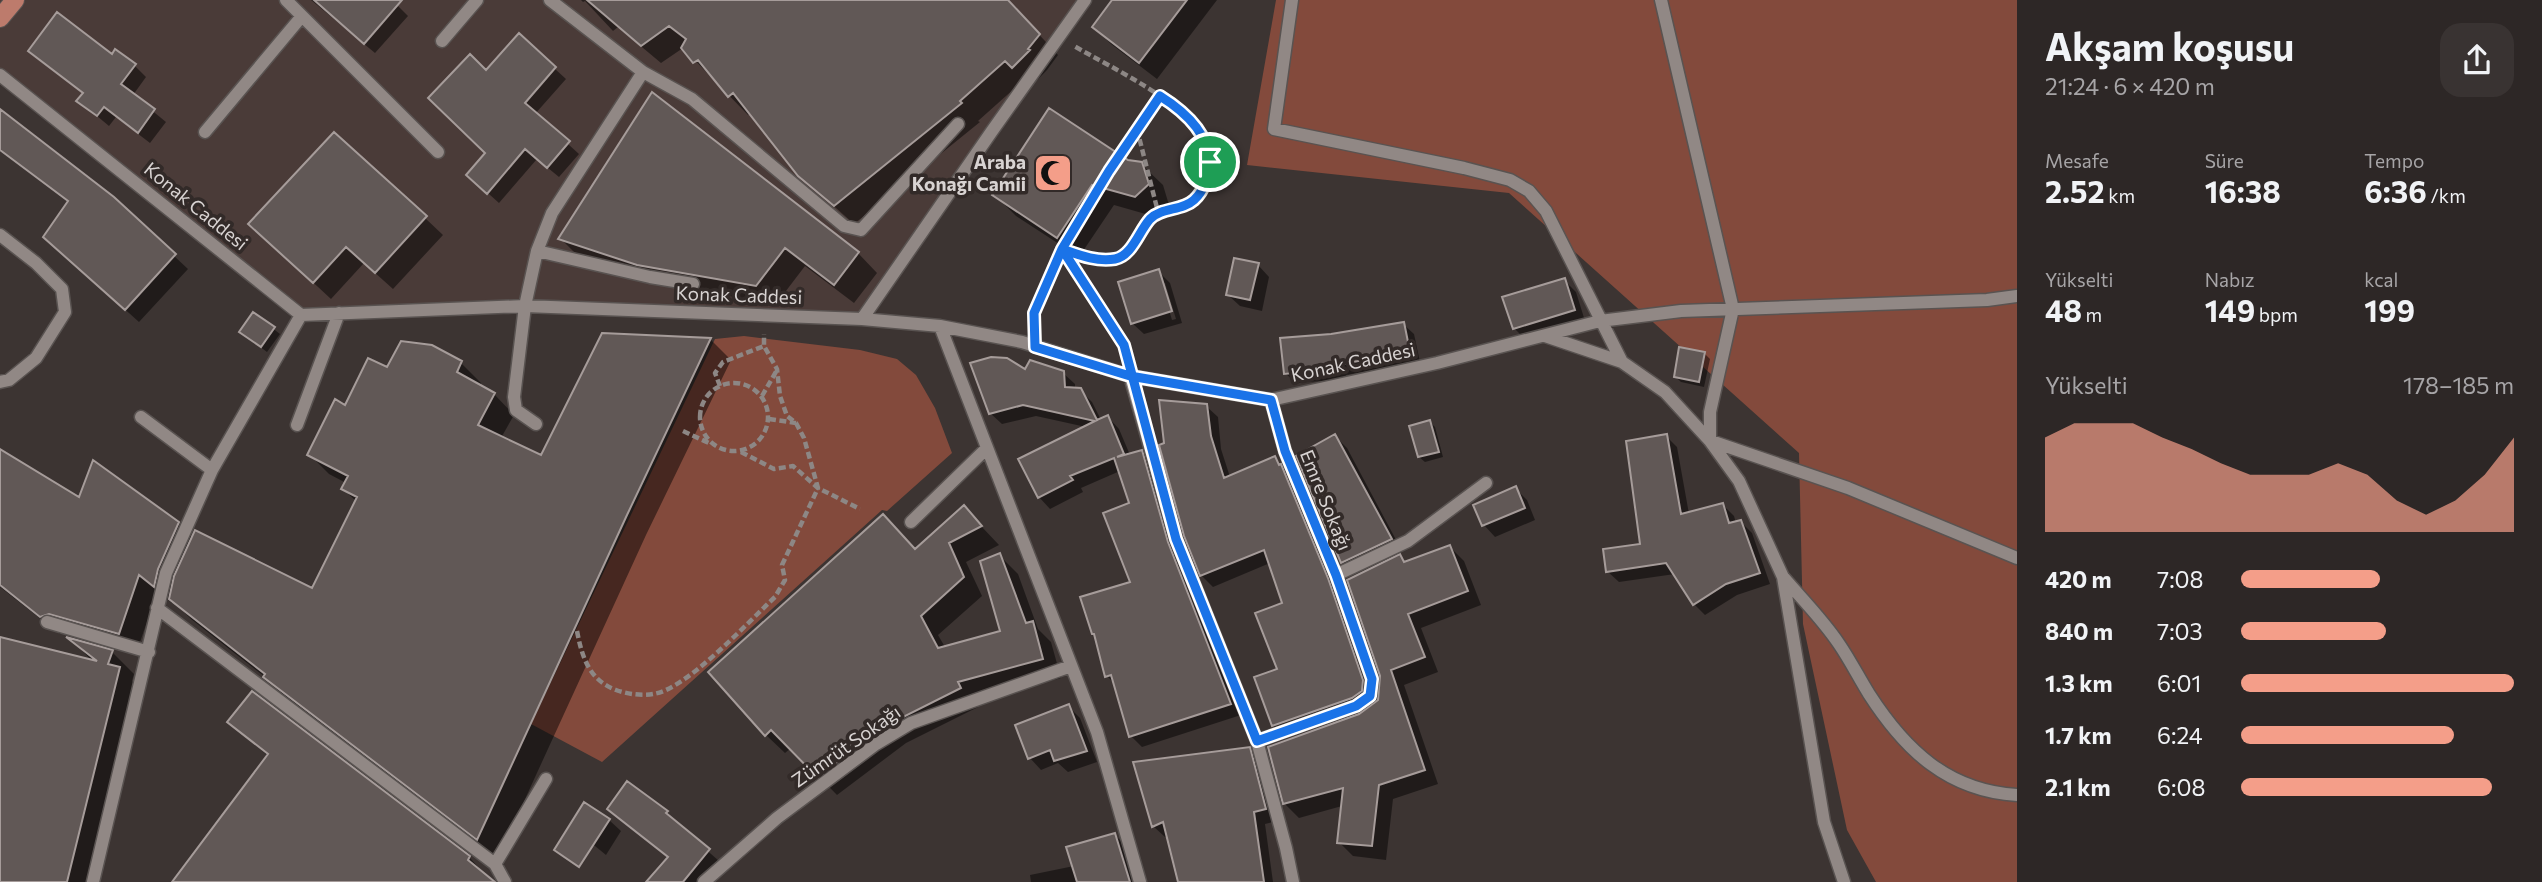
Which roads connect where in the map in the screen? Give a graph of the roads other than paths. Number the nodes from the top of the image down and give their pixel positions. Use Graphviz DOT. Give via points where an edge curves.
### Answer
graph roads {
  1 [pos="286,0"];
  2 [pos="477,0"];
  3 [pos="550,0"];
  4 [pos="1085,0"];
  5 [pos="1292,0"];
  6 [pos="1661,0"];
  7 [pos="14,1"];
  8 [pos="302,16"];
  9 [pos="0,18"];
  10 [pos="442,41"];
  11 [pos="643,72"];
  12 [pos="0,75"];
  13 [pos="958,124"];
  14 [pos="205,132"];
  15 [pos="438,152"];
  16 [pos="0,235"];
  17 [pos="537,251"];
  18 [pos="693,284"];
  19 [pos="2017,296"];
  20 [pos="525,306"];
  21 [pos="1733,309"];
  22 [pos="339,313"];
  23 [pos="301,315"];
  24 [pos="862,319"];
  25 [pos="1600,321"];
  26 [pos="940,326"];
  27 [pos="1545,336"];
  28 [pos="1622,362"];
  29 [pos="1130,376"];
  30 [pos="0,382"];
  31 [pos="1271,400"];
  32 [pos="141,417"];
  33 [pos="536,424"];
  34 [pos="297,425"];
  35 [pos="1710,441"];
  36 [pos="987,448"];
  37 [pos="212,470"];
  38 [pos="1486,483"];
  39 [pos="911,522"];
  40 [pos="2017,558"];
  41 [pos="1336,575"];
  42 [pos="1783,577"];
  43 [pos="157,608"];
  44 [pos="47,622"];
  45 [pos="149,652"];
  46 [pos="1071,666"];
  47 [pos="1257,741"];
  48 [pos="546,779"];
  49 [pos="2017,795"];
  50 [pos="495,864"];
  51 [pos="93,882"];
  52 [pos="505,882"];
  53 [pos="704,882"];
  54 [pos="1140,882"];
  55 [pos="1293,882"];
  56 [pos="1844,882"];
  1 -- 8 [label="street"];
  2 -- 10 [label="street"];
  3 -- 11 [label="street"];
  4 -- 24 [label="street"];
  5 -- 25 [label="street" via="1274,129 1464,168 1510,180 1529,191 1546,211"];
  6 -- 21 [label="street"];
  7 -- 9 [label="main road"];
  8 -- 14 [label="street"];
  8 -- 15 [label="street"];
  11 -- 13 [label="street" via="692,99 844,226 861,230"];
  11 -- 17 [label="street" via="552,213"];
  12 -- 23 [label="street, Konak Caddesi"];
  16 -- 30 [label="street" via="62,289 65,312 36,358"];
  17 -- 18 [label="street"];
  17 -- 20 [label="street"];
  19 -- 21 [label="street, Konak Caddesi"];
  20 -- 22 [label="street, Konak Caddesi"];
  20 -- 24 [label="street, Konak Caddesi"];
  20 -- 33 [label="street" via="514,397 516,410"];
  21 -- 25 [label="street, Konak Caddesi"];
  21 -- 35 [label="street" via="1710,412"];
  22 -- 23 [label="street, Konak Caddesi"];
  22 -- 34 [label="street"];
  23 -- 37 [label="street"];
  24 -- 26 [label="street, Konak Caddesi"];
  25 -- 27 [label="street, Konak Caddesi"];
  25 -- 28 [label="street"];
  26 -- 29 [label="street, Konak Caddesi" via="1022,342"];
  26 -- 36 [label="street"];
  27 -- 28 [label="street"];
  27 -- 31 [label="street, Konak Caddesi"];
  28 -- 35 [label="street" via="1665,392"];
  29 -- 31 [label="street, Konak Caddesi"];
  29 -- 47 [label="street" via="1176,539"];
  31 -- 41 [label="street, Emre Sokağı" via="1285,451"];
  32 -- 37 [label="street"];
  35 -- 40 [label="street" via="1848,488"];
  35 -- 42 [label="street" via="1739,481"];
  36 -- 39 [label="street"];
  36 -- 46 [label="street"];
  37 -- 43 [label="street" via="166,573"];
  38 -- 41 [label="street" via="1408,541"];
  41 -- 47 [label="street, Emre Sokağı" via="1372,679 1370,696 1331,717"];
  42 -- 49 [label="street" via="1839,643 1898,734 1932,768 1963,784"];
  42 -- 56 [label="street" via="1824,822"];
  43 -- 45 [label="street"];
  43 -- 50 [label="street"];
  44 -- 45 [label="street"];
  45 -- 51 [label="street"];
  46 -- 53 [label="street, Zümrüt Sokağı" via="911,723 777,818"];
  46 -- 54 [label="street" via="1097,732"];
  47 -- 55 [label="street"];
  48 -- 50 [label="street"];
  50 -- 52 [label="street"];
}
